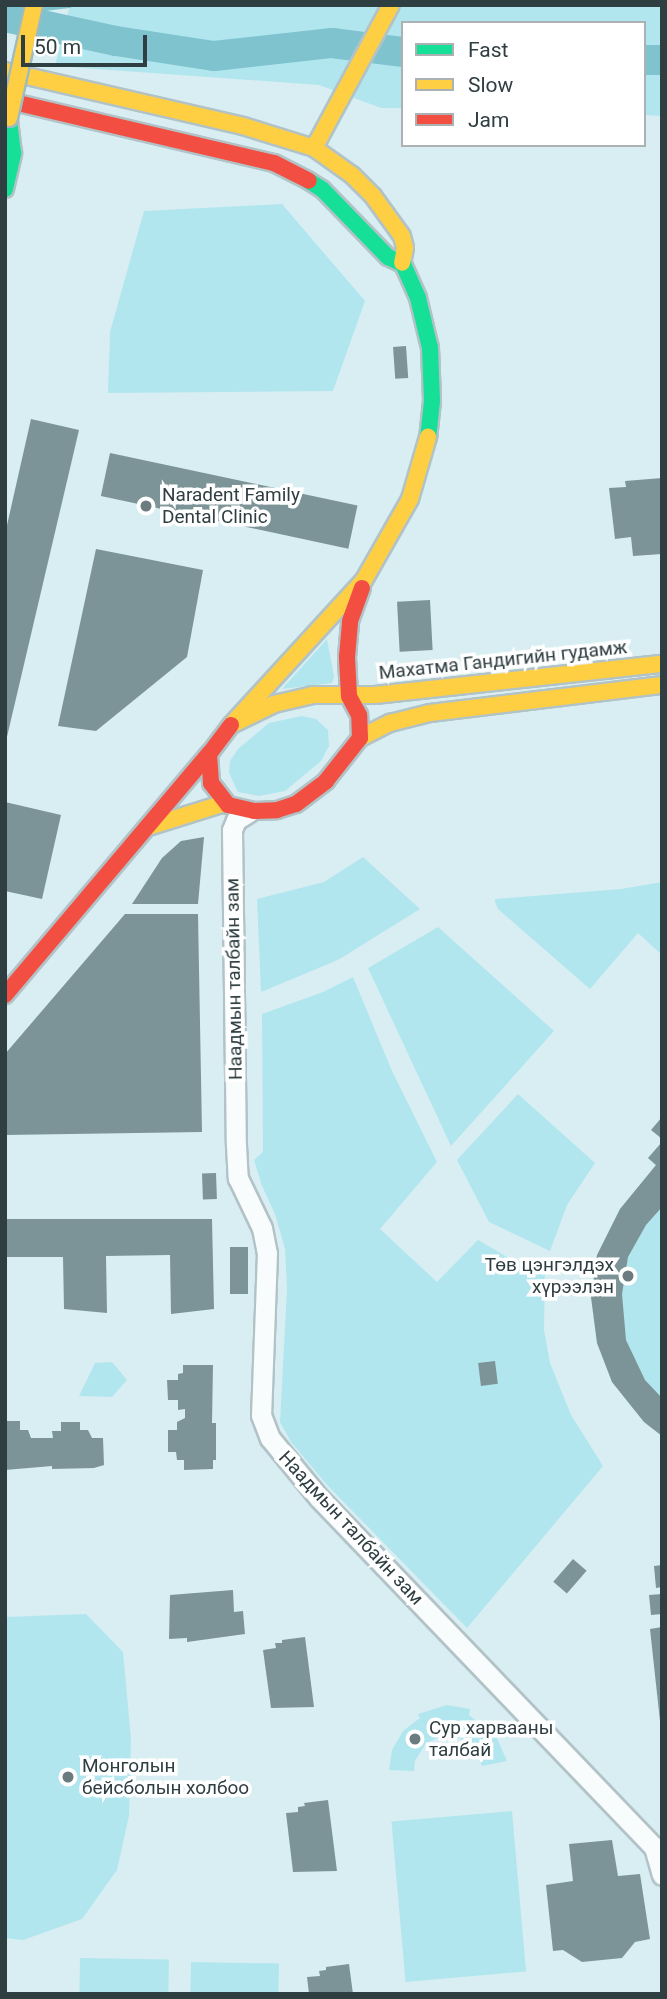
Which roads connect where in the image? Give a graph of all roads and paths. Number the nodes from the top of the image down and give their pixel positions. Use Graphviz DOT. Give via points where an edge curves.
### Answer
graph roads {
  1 [pos="34,5"];
  2 [pos="391,5"];
  3 [pos="5,71"];
  4 [pos="5,100"];
  5 [pos="7,121"];
  6 [pos="314,148"];
  7 [pos="5,189"];
  8 [pos="402,263"];
  9 [pos="365,580"];
  10 [pos="662,664"];
  11 [pos="662,685"];
  12 [pos="349,696"];
  13 [pos="233,723"];
  14 [pos="360,738"];
  15 [pos="209,754"];
  16 [pos="225,803"];
  17 [pos="249,812"];
  18 [pos="151,826"];
  19 [pos="5,995"];
  20 [pos="662,1875"];
  1 -- 5 [label="main road, bridge"];
  2 -- 6 [label="main road"];
  3 -- 6 [label="main road" via="243,126"];
  4 -- 8 [label="main road" via="274,163 323,189 388,257"];
  5 -- 7 [label="main road" via="13,153"];
  6 -- 8 [label="main road" via="373,196 402,236"];
  8 -- 9 [label="main road" via="429,337 430,430 410,499"];
  9 -- 12 [label="main road" via="348,631"];
  9 -- 13 [label="main road"];
  10 -- 12 [label="main road, Махатма Гандигийн гудамж"];
  11 -- 14 [label="main road" via="430,713 390,723"];
  12 -- 13 [label="main road" via="334,693 286,700"];
  12 -- 14 [label="main road" via="359,715"];
  13 -- 15 [label="main road"];
  14 -- 17 [label="main road" via="306,798 277,810"];
  15 -- 16 [label="main road" via="211,783"];
  15 -- 18 [label="main road"];
  16 -- 17 [label="main road"];
  16 -- 18 [label="main road"];
  17 -- 20 [label="street, Наадмын талбайн зам" via="237,819 232,830 236,1145 238,1178 262,1228 267,1253 261,1415 270,1438 319,1498 654,1847"];
  18 -- 19 [label="main road"];
}
